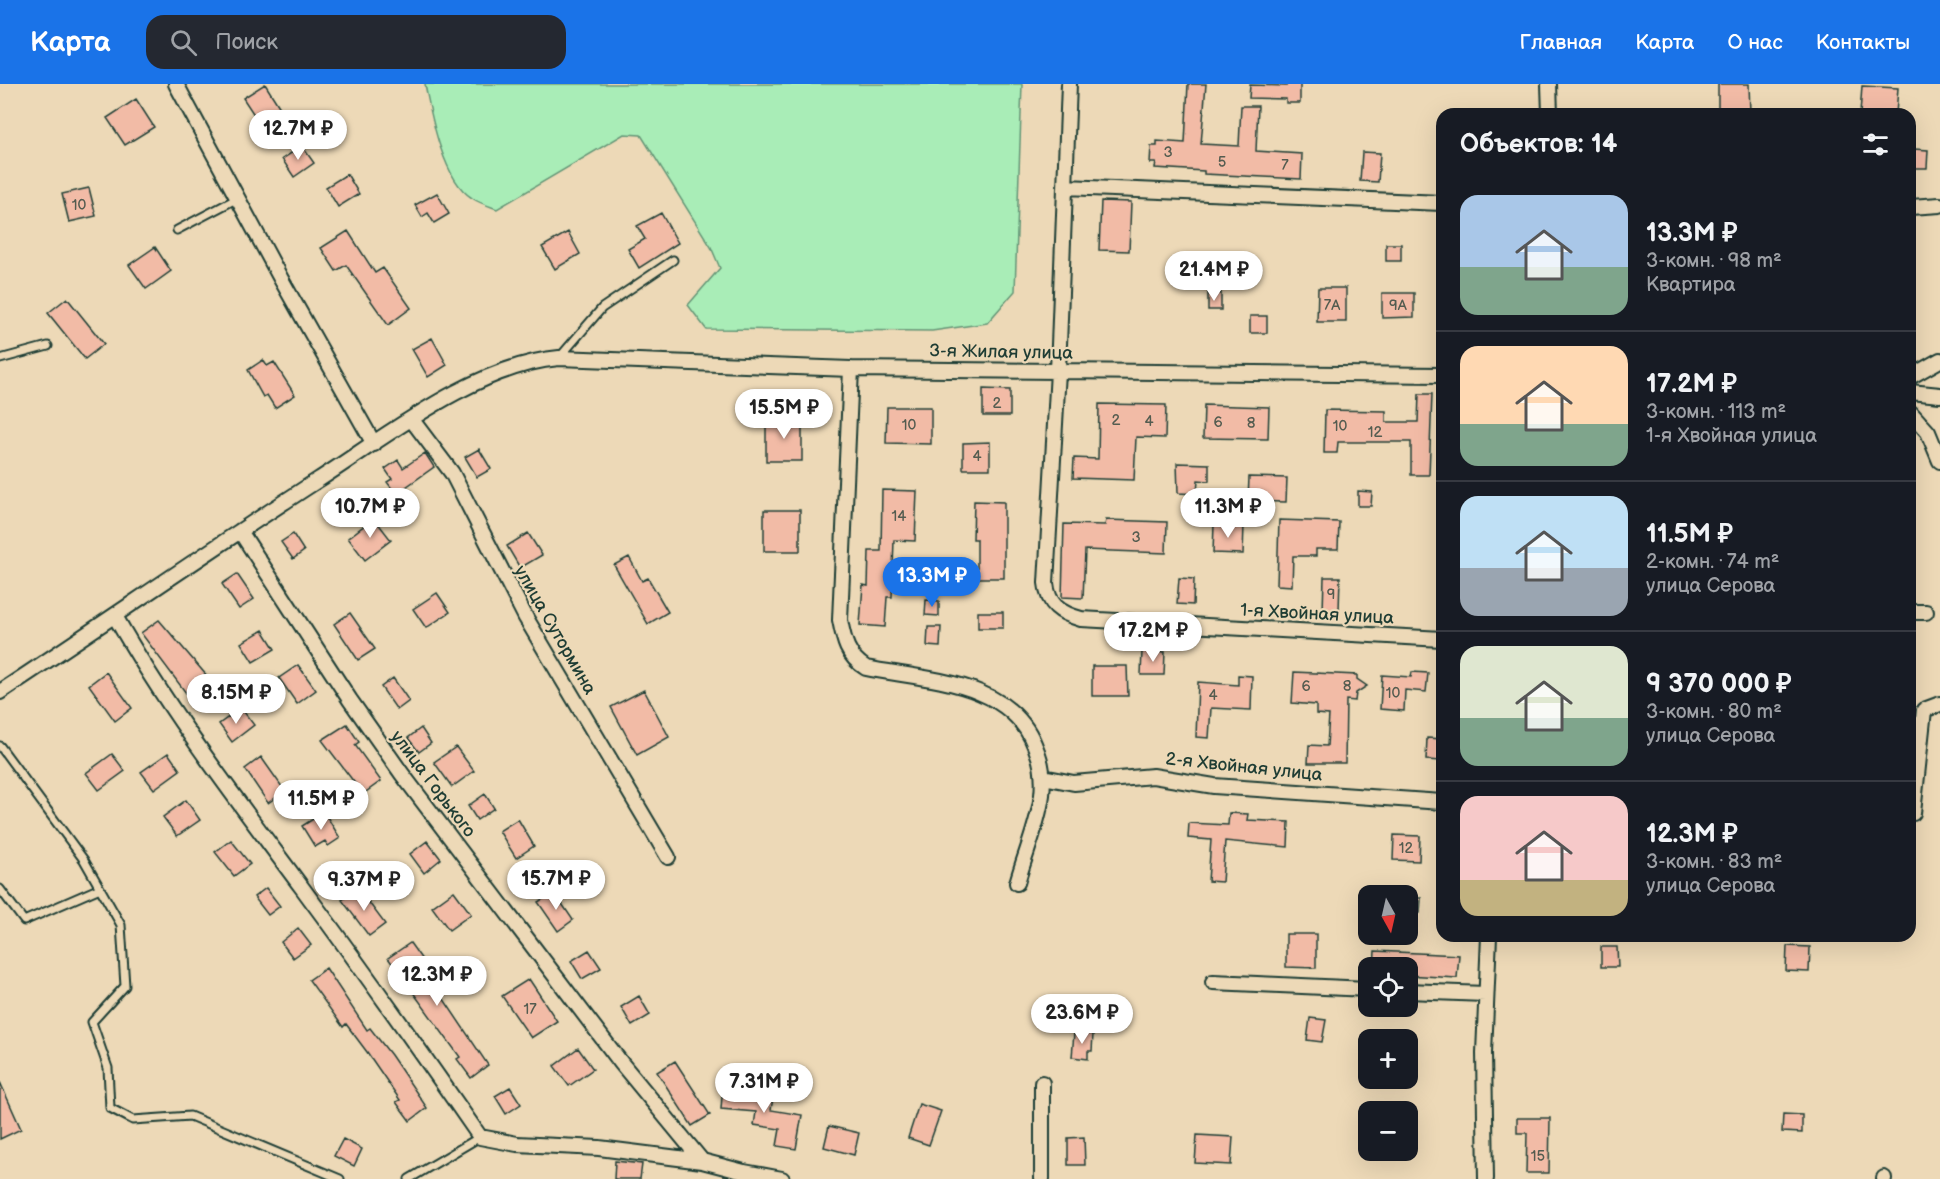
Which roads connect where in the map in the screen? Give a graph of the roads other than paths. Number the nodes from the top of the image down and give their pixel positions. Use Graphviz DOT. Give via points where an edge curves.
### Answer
graph roads {
  1 [pos="176,84"];
  2 [pos="1070,84"];
  3 [pos="1549,84"];
  4 [pos="1550,108"];
  5 [pos="1066,187"];
  6 [pos="238,198"];
  7 [pos="1436,203"];
  8 [pos="1940,205"];
  9 [pos="1916,207"];
  10 [pos="177,230"];
  11 [pos="673,261"];
  12 [pos="48,346"];
  13 [pos="559,358"];
  14 [pos="0,359"];
  15 [pos="1940,360"];
  16 [pos="851,369"];
  17 [pos="1058,371"];
  18 [pos="1916,374"];
  19 [pos="1436,375"];
  20 [pos="1916,393"];
  21 [pos="1940,395"];
  22 [pos="1916,419"];
  23 [pos="412,420"];
  24 [pos="374,444"];
  25 [pos="1940,461"];
  26 [pos="240,531"];
  27 [pos="1916,612"];
  28 [pos="1926,612"];
  29 [pos="115,616"];
  30 [pos="1436,639"];
  31 [pos="0,692"];
  32 [pos="1940,704"];
  33 [pos="0,746"];
  34 [pos="1043,777"];
  35 [pos="1916,785"];
  36 [pos="1436,802"];
  37 [pos="668,857"];
  38 [pos="1017,883"];
  39 [pos="100,888"];
  40 [pos="0,889"];
  41 [pos="1489,942"];
  42 [pos="1213,982"];
  43 [pos="1358,989"];
  44 [pos="1418,991"];
  45 [pos="1485,994"];
  46 [pos="1042,1083"];
  47 [pos="480,1137"];
  48 [pos="702,1161"];
  49 [pos="340,1179"];
  50 [pos="409,1179"];
  51 [pos="782,1179"];
  52 [pos="1042,1179"];
  53 [pos="1486,1179"];
  1 -- 6 [label="street"];
  2 -- 5 [label="street"];
  3 -- 4 [label="street"];
  5 -- 7 [label="street"];
  5 -- 17 [label="street"];
  6 -- 10 [label="lane"];
  6 -- 24 [label="street"];
  8 -- 9 [label="street"];
  11 -- 13 [label="lane" via="602,308"];
  12 -- 14 [label="lane"];
  13 -- 16 [label="street, 3-я Жилая улица"];
  13 -- 23 [label="street" via="512,366 483,377"];
  15 -- 18 [label="street"];
  16 -- 17 [label="street, 3-я Жилая улица"];
  16 -- 34 [label="street" via="840,620 848,651 866,668 976,690 1000,701 1029,732"];
  17 -- 19 [label="street, 3-я Жилая улица"];
  17 -- 30 [label="street, 1-я Хвойная улица" via="1046,583 1051,604 1066,615 1081,619"];
  20 -- 21 [label="street"];
  22 -- 25 [label="street" via="1928,432"];
  23 -- 24 [label="street"];
  23 -- 37 [label="street, улица Сутормина" via="452,473 512,592"];
  24 -- 26 [label="street"];
  26 -- 29 [label="street"];
  26 -- 48 [label="street, улица Горького" via="402,774 622,1064"];
  27 -- 28 [label="street"];
  29 -- 31 [label="street"];
  29 -- 47 [label="street" via="175,715 379,991"];
  32 -- 35 [label="street" via="1924,710"];
  33 -- 39 [label="lane" via="84,860"];
  34 -- 36 [label="street, 2-я Хвойная улица" via="1074,783 1153,776 1225,787"];
  34 -- 38 [label="street" via="1039,810"];
  39 -- 40 [label="lane" via="24,921"];
  39 -- 49 [label="lane" via="121,925 125,986 92,1022 108,1068 110,1108 133,1120 190,1116"];
  41 -- 45 [label="street"];
  42 -- 43 [label="street"];
  44 -- 45 [label="street"];
  45 -- 53 [label="street"];
  46 -- 52 [label="street"];
  47 -- 48 [label="street"];
  47 -- 50 [label="lane"];
  48 -- 51 [label="street"];
}
